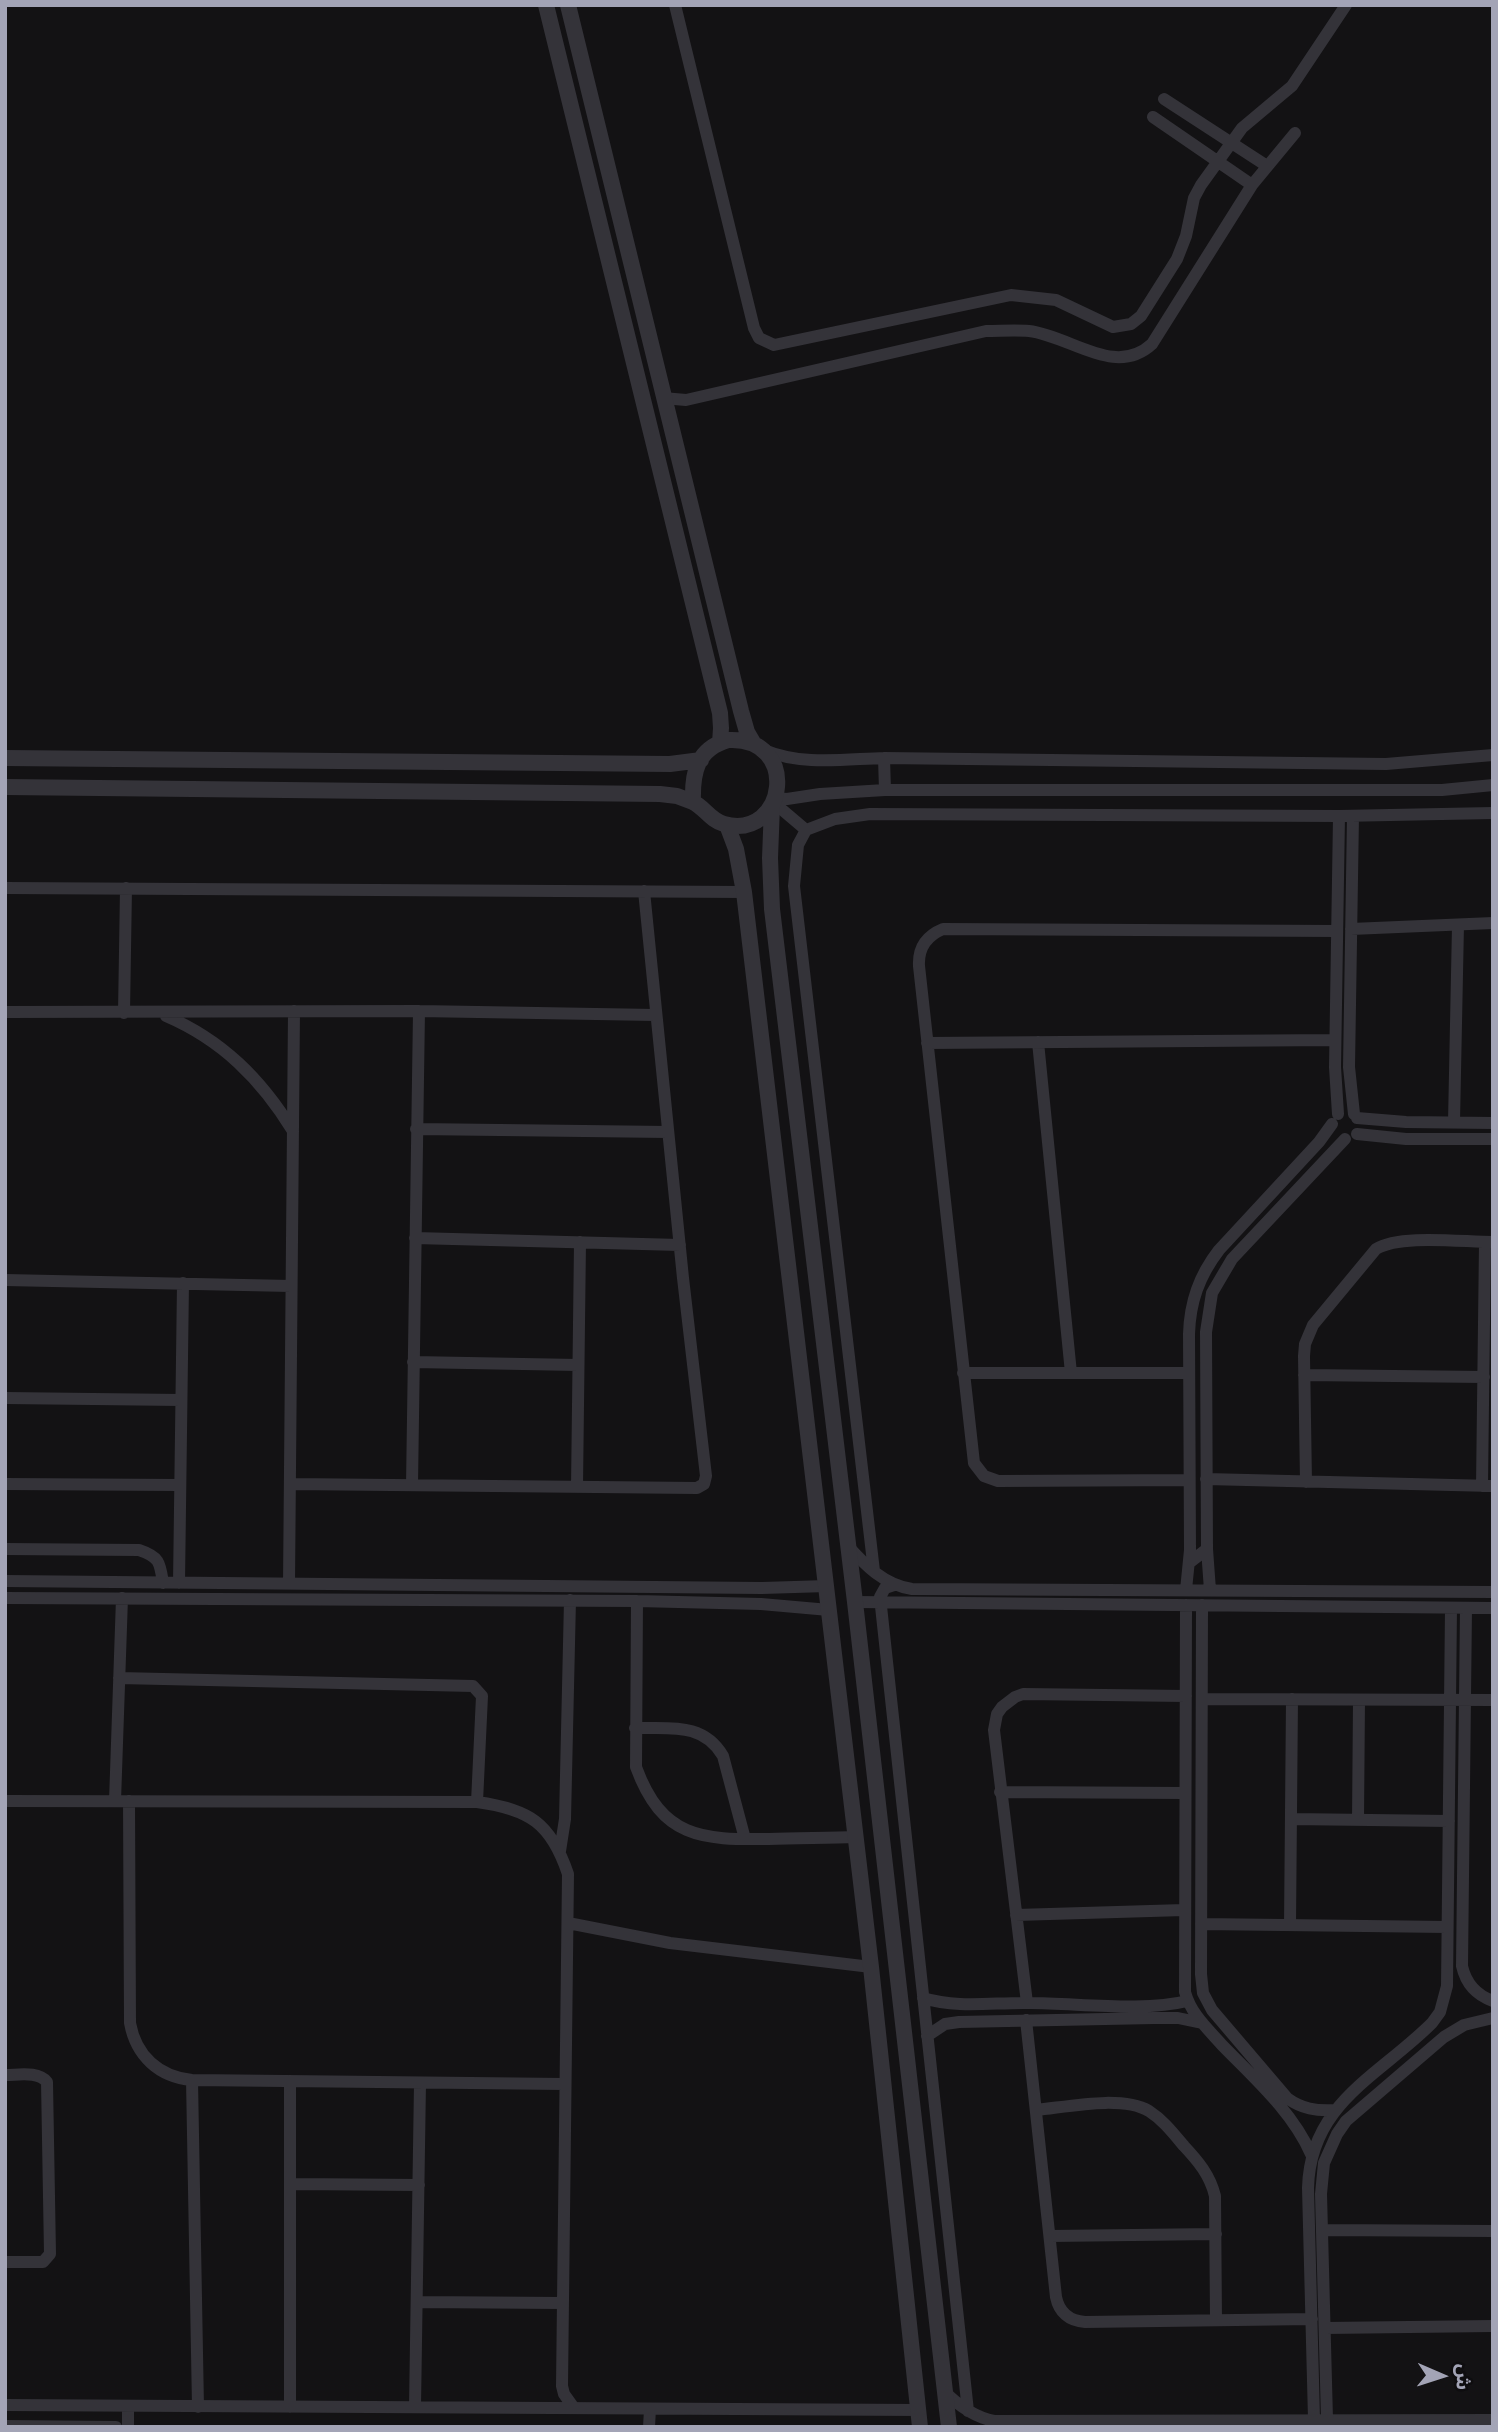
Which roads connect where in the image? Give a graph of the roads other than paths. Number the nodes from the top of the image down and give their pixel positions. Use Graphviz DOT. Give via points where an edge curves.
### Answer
graph roads {
  1 [pos="546,5"];
  2 [pos="568,5"];
  3 [pos="674,5"];
  4 [pos="1346,5"];
  5 [pos="1164,99"];
  6 [pos="1153,117"];
  7 [pos="1295,133"];
  8 [pos="1231,143"];
  9 [pos="1219,160"];
  10 [pos="1268,166"];
  11 [pos="1252,184"];
  12 [pos="615,198"];
  13 [pos="594,203"];
  14 [pos="663,398"];
  15 [pos="727,655"];
  16 [pos="707,661"];
  17 [pos="719,743"];
  18 [pos="759,747"];
  19 [pos="1493,755"];
  20 [pos="5,758"];
  21 [pos="884,758"];
  22 [pos="701,760"];
  23 [pos="1493,785"];
  24 [pos="5,787"];
  25 [pos="885,790"];
  26 [pos="693,802"];
  27 [pos="774,802"];
  28 [pos="1493,813"];
  29 [pos="1346,816"];
  30 [pos="727,825"];
  31 [pos="806,830"];
  32 [pos="5,888"];
  33 [pos="126,888"];
  34 [pos="643,891"];
  35 [pos="744,892"];
  36 [pos="1493,923"];
  37 [pos="1458,925"];
  38 [pos="1351,929"];
  39 [pos="1337,931"];
  40 [pos="294,1011"];
  41 [pos="419,1011"];
  42 [pos="5,1012"];
  43 [pos="124,1013"];
  44 [pos="160,1013"];
  45 [pos="655,1015"];
  46 [pos="1335,1040"];
  47 [pos="1038,1042"];
  48 [pos="927,1043"];
  49 [pos="1355,1116"];
  50 [pos="1335,1119"];
  51 [pos="1454,1122"];
  52 [pos="1493,1123"];
  53 [pos="416,1129"];
  54 [pos="293,1131"];
  55 [pos="668,1132"];
  56 [pos="1351,1137"];
  57 [pos="1493,1139"];
  58 [pos="415,1238"];
  59 [pos="580,1242"];
  60 [pos="1489,1242"];
  61 [pos="680,1245"];
  62 [pos="5,1280"];
  63 [pos="183,1283"];
  64 [pos="291,1286"];
  65 [pos="413,1362"];
  66 [pos="578,1365"];
  67 [pos="963,1373"];
  68 [pos="1071,1373"];
  69 [pos="1189,1373"];
  70 [pos="1304,1375"];
  71 [pos="1483,1377"];
  72 [pos="5,1398"];
  73 [pos="181,1400"];
  74 [pos="1206,1479"];
  75 [pos="1189,1480"];
  76 [pos="1306,1482"];
  77 [pos="5,1484"];
  78 [pos="290,1484"];
  79 [pos="179,1485"];
  80 [pos="412,1485"];
  81 [pos="1487,1486"];
  82 [pos="577,1487"];
  83 [pos="847,1545"];
  84 [pos="5,1549"];
  85 [pos="1208,1549"];
  86 [pos="1189,1563"];
  87 [pos="874,1571"];
  88 [pos="5,1581"];
  89 [pos="74,1582"];
  90 [pos="163,1583"];
  91 [pos="178,1583"];
  92 [pos="289,1583"];
  93 [pos="894,1585"];
  94 [pos="827,1586"];
  95 [pos="762,1588"];
  96 [pos="1083,1589"];
  97 [pos="1186,1590"];
  98 [pos="1210,1590"];
  99 [pos="1337,1591"];
  100 [pos="1493,1592"];
  101 [pos="5,1598"];
  102 [pos="73,1598"];
  103 [pos="122,1598"];
  104 [pos="570,1600"];
  105 [pos="637,1601"];
  106 [pos="855,1602"];
  107 [pos="881,1602"];
  108 [pos="761,1604"];
  109 [pos="1083,1604"];
  110 [pos="1186,1605"];
  111 [pos="1202,1605"];
  112 [pos="1338,1607"];
  113 [pos="1451,1608"];
  114 [pos="1465,1608"];
  115 [pos="1493,1608"];
  116 [pos="830,1610"];
  117 [pos="119,1678"];
  118 [pos="1185,1696"];
  119 [pos="1202,1699"];
  120 [pos="1292,1699"];
  121 [pos="1359,1700"];
  122 [pos="1450,1700"];
  123 [pos="1464,1700"];
  124 [pos="1493,1700"];
  125 [pos="635,1728"];
  126 [pos="1000,1792"];
  127 [pos="1185,1793"];
  128 [pos="5,1801"];
  129 [pos="115,1801"];
  130 [pos="129,1801"];
  131 [pos="477,1802"];
  132 [pos="1291,1819"];
  133 [pos="1358,1820"];
  134 [pos="1449,1821"];
  135 [pos="856,1837"];
  136 [pos="745,1839"];
  137 [pos="560,1851"];
  138 [pos="1184,1910"];
  139 [pos="1016,1916"];
  140 [pos="568,1923"];
  141 [pos="1201,1924"];
  142 [pos="1290,1925"];
  143 [pos="1447,1927"];
  144 [pos="894,1946"];
  145 [pos="868,1948"];
  146 [pos="871,1967"];
  147 [pos="923,1998"];
  148 [pos="1187,2001"];
  149 [pos="1493,2001"];
  150 [pos="1027,2003"];
  151 [pos="951,2004"];
  152 [pos="1109,2004"];
  153 [pos="1108,2018"];
  154 [pos="1493,2018"];
  155 [pos="1026,2020"];
  156 [pos="952,2022"];
  157 [pos="1202,2023"];
  158 [pos="927,2036"];
  159 [pos="5,2075"];
  160 [pos="192,2080"];
  161 [pos="290,2081"];
  162 [pos="420,2083"];
  163 [pos="565,2084"];
  164 [pos="1036,2110"];
  165 [pos="1335,2110"];
  166 [pos="1311,2154"];
  167 [pos="292,2184"];
  168 [pos="419,2185"];
  169 [pos="1322,2230"];
  170 [pos="1493,2231"];
  171 [pos="1216,2234"];
  172 [pos="1050,2236"];
  173 [pos="5,2262"];
  174 [pos="417,2302"];
  175 [pos="562,2303"];
  176 [pos="1312,2319"];
  177 [pos="1216,2320"];
  178 [pos="1493,2326"];
  179 [pos="1325,2328"];
  180 [pos="562,2386"];
  181 [pos="945,2392"];
  182 [pos="5,2405"];
  183 [pos="128,2406"];
  184 [pos="198,2407"];
  185 [pos="290,2407"];
  186 [pos="415,2407"];
  187 [pos="549,2408"];
  188 [pos="574,2408"];
  189 [pos="650,2409"];
  190 [pos="968,2411"];
  191 [pos="919,2418"];
  192 [pos="1321,2419"];
  193 [pos="1493,2420"];
  194 [pos="986,2423"];
  195 [pos="1468,2423"];
  196 [pos="5,2426"];
  197 [pos="116,2427"];
  198 [pos="128,2427"];
  199 [pos="649,2427"];
  200 [pos="949,2427"];
  1 -- 13 [label="street"];
  2 -- 12 [label="street"];
  3 -- 9 [label="street" via="754,328 769,344 1011,295 1056,300 1113,327 1131,324 1141,316 1177,259 1194,198"];
  4 -- 8 [label="street" via="1292,86 1250,119"];
  5 -- 8 [label="street"];
  6 -- 9 [label="street"];
  7 -- 10 [label="street"];
  8 -- 9 [label="street"];
  8 -- 10 [label="street"];
  9 -- 11 [label="street"];
  10 -- 11 [label="street"];
  11 -- 14 [label="street" via="1158,336 1136,356 1106,356 1031,331 986,331 687,400"];
  12 -- 13 [label="street"];
  12 -- 14 [label="street"];
  13 -- 16 [label="street"];
  14 -- 15 [label="street"];
  15 -- 16 [label="street"];
  15 -- 18 [label="street" via="744,722"];
  16 -- 17 [label="street" via="720,713"];
  17 -- 18 [label="street" via="737,740"];
  17 -- 22 [label="street"];
  18 -- 21 [label="street" via="802,760"];
  18 -- 27 [label="street" via="777,772"];
  19 -- 21 [label="street" via="1386,764"];
  20 -- 22 [label="street" via="670,764"];
  21 -- 25 [label="street"];
  22 -- 26 [label="street" via="692,781"];
  23 -- 25 [label="street" via="1442,790"];
  24 -- 26 [label="street" via="660,794"];
  25 -- 27 [label="street"];
  26 -- 30 [label="street" via="710,818"];
  27 -- 30 [label="street" via="752,822"];
  27 -- 31 [label="street"];
  27 -- 83 [label="street" via="772,909"];
  28 -- 29 [label="street"];
  29 -- 31 [label="street" via="870,814 835,819"];
  29 -- 38 [label="street"];
  29 -- 39 [label="street"];
  30 -- 35 [label="street"];
  31 -- 87 [label="street" via="799,845 794,886"];
  32 -- 33 [label="street"];
  33 -- 34 [label="street"];
  33 -- 43 [label="street"];
  34 -- 35 [label="street"];
  34 -- 45 [label="street"];
  35 -- 94 [label="street"];
  36 -- 37 [label="street"];
  37 -- 38 [label="street"];
  37 -- 51 [label="street"];
  38 -- 49 [label="street" via="1349,1079"];
  39 -- 46 [label="street"];
  39 -- 48 [label="street" via="943,929 924,943 919,958"];
  40 -- 41 [label="street"];
  40 -- 44 [label="street"];
  40 -- 54 [label="street"];
  41 -- 45 [label="street"];
  41 -- 53 [label="street"];
  42 -- 43 [label="street"];
  43 -- 44 [label="street"];
  44 -- 54 [label="street" via="200,1032 237,1059 268,1093"];
  45 -- 55 [label="street"];
  46 -- 47 [label="street"];
  46 -- 50 [label="street"];
  47 -- 48 [label="street"];
  47 -- 68 [label="street"];
  48 -- 67 [label="street"];
  49 -- 50 [label="street" via="1346,1112"];
  49 -- 51 [label="street"];
  49 -- 56 [label="street" via="1359,1126"];
  50 -- 56 [label="street" via="1335,1135"];
  50 -- 69 [label="street" via="1210,1262 1192,1304"];
  51 -- 52 [label="street"];
  53 -- 55 [label="street"];
  53 -- 58 [label="street"];
  54 -- 64 [label="street"];
  55 -- 61 [label="street"];
  56 -- 57 [label="street"];
  56 -- 74 [label="street" via="1232,1259 1212,1293 1206,1332"];
  58 -- 59 [label="street"];
  58 -- 65 [label="street"];
  59 -- 61 [label="street"];
  59 -- 66 [label="street"];
  60 -- 70 [label="street" via="1402,1241 1376,1249 1313,1325 1305,1344"];
  60 -- 71 [label="street"];
  61 -- 82 [label="street" via="705,1480 697,1488"];
  62 -- 63 [label="street"];
  63 -- 64 [label="street"];
  63 -- 73 [label="street"];
  64 -- 78 [label="street"];
  65 -- 66 [label="street"];
  65 -- 80 [label="street"];
  66 -- 82 [label="street"];
  67 -- 68 [label="street"];
  67 -- 75 [label="street" via="974,1463 984,1476 998,1481"];
  68 -- 69 [label="street"];
  69 -- 75 [label="street"];
  70 -- 71 [label="street"];
  70 -- 76 [label="street"];
  71 -- 81 [label="street"];
  72 -- 73 [label="street"];
  73 -- 79 [label="street"];
  74 -- 76 [label="street"];
  74 -- 85 [label="street"];
  75 -- 86 [label="street"];
  76 -- 81 [label="street"];
  77 -- 79 [label="street"];
  78 -- 80 [label="street"];
  78 -- 92 [label="street"];
  79 -- 91 [label="street"];
  80 -- 82 [label="street"];
  83 -- 87 [label="street"];
  83 -- 106 [label="street"];
  84 -- 90 [label="street" via="139,1549 160,1564"];
  85 -- 86 [label="street"];
  85 -- 98 [label="street"];
  86 -- 97 [label="street"];
  87 -- 93 [label="street"];
  88 -- 89 [label="street"];
  89 -- 90 [label="street"];
  89 -- 102 [label="street"];
  90 -- 91 [label="street"];
  91 -- 92 [label="street"];
  92 -- 95 [label="street"];
  93 -- 96 [label="street" via="921,1590"];
  93 -- 107 [label="street" via="882,1592"];
  94 -- 95 [label="street"];
  94 -- 116 [label="street"];
  95 -- 108 [label="street"];
  96 -- 97 [label="street"];
  96 -- 109 [label="street"];
  97 -- 98 [label="street"];
  98 -- 99 [label="street"];
  99 -- 100 [label="street"];
  99 -- 112 [label="street"];
  101 -- 102 [label="street"];
  102 -- 103 [label="street"];
  103 -- 104 [label="street"];
  103 -- 117 [label="street"];
  104 -- 105 [label="street"];
  104 -- 137 [label="street"];
  105 -- 108 [label="street"];
  105 -- 125 [label="street"];
  106 -- 107 [label="street"];
  106 -- 144 [label="street"];
  107 -- 109 [label="street"];
  107 -- 147 [label="street"];
  108 -- 116 [label="street"];
  109 -- 110 [label="street"];
  110 -- 111 [label="street"];
  110 -- 118 [label="street"];
  111 -- 112 [label="street"];
  111 -- 119 [label="street"];
  112 -- 113 [label="street"];
  113 -- 114 [label="street"];
  113 -- 122 [label="street"];
  114 -- 115 [label="street"];
  114 -- 123 [label="street"];
  116 -- 135 [label="street"];
  117 -- 129 [label="street"];
  117 -- 131 [label="street" via="473,1686 482,1696"];
  118 -- 126 [label="street" via="1015,1696 995,1721"];
  118 -- 127 [label="street"];
  119 -- 120 [label="street"];
  119 -- 141 [label="street"];
  120 -- 121 [label="street"];
  120 -- 132 [label="street"];
  121 -- 122 [label="street"];
  121 -- 133 [label="street"];
  122 -- 123 [label="street"];
  122 -- 134 [label="street"];
  123 -- 124 [label="street"];
  123 -- 149 [label="street" via="1462,1966 1471,1987"];
  125 -- 136 [label="street" via="635,1767 660,1812 681,1828 705,1837"];
  125 -- 136 [label="street" via="688,1729 717,1746"];
  126 -- 127 [label="street"];
  126 -- 139 [label="street"];
  127 -- 138 [label="street"];
  128 -- 129 [label="street"];
  129 -- 130 [label="street"];
  130 -- 131 [label="street"];
  130 -- 160 [label="street" via="132,2032 144,2057 157,2069"];
  131 -- 137 [label="street" via="506,1806 528,1816 547,1831"];
  132 -- 133 [label="street"];
  132 -- 142 [label="street"];
  133 -- 134 [label="street"];
  134 -- 143 [label="street"];
  135 -- 136 [label="street"];
  135 -- 145 [label="street"];
  137 -- 140 [label="street" via="568,1874"];
  138 -- 139 [label="street"];
  138 -- 148 [label="street"];
  139 -- 150 [label="street"];
  140 -- 146 [label="street" via="670,1943"];
  140 -- 163 [label="street"];
  141 -- 142 [label="street"];
  141 -- 165 [label="street" via="1201,1983 1212,2010 1287,2098 1305,2108"];
  142 -- 143 [label="street"];
  143 -- 165 [label="street" via="1447,1986 1440,2012"];
  144 -- 145 [label="street"];
  144 -- 181 [label="street"];
  145 -- 146 [label="street"];
  146 -- 191 [label="street"];
  147 -- 151 [label="street"];
  147 -- 158 [label="street"];
  148 -- 152 [label="street"];
  148 -- 157 [label="street"];
  150 -- 151 [label="street"];
  150 -- 152 [label="street"];
  151 -- 156 [label="street"];
  152 -- 153 [label="street"];
  153 -- 155 [label="street"];
  153 -- 157 [label="street" via="1178,2018"];
  154 -- 169 [label="street" via="1454,2030 1346,2121 1324,2163"];
  155 -- 156 [label="street"];
  155 -- 164 [label="street"];
  156 -- 158 [label="street"];
  157 -- 166 [label="street" via="1293,2121"];
  158 -- 190 [label="street"];
  159 -- 173 [label="street" via="36,2075 47,2082 50,2254 43,2262"];
  160 -- 161 [label="street"];
  160 -- 184 [label="street"];
  161 -- 162 [label="street"];
  161 -- 167 [label="street"];
  162 -- 163 [label="street"];
  162 -- 168 [label="street"];
  163 -- 175 [label="street"];
  164 -- 171 [label="street" via="1117,2103 1151,2113 1210,2178"];
  164 -- 172 [label="street"];
  165 -- 166 [label="street"];
  166 -- 176 [label="street"];
  167 -- 168 [label="street"];
  167 -- 185 [label="street"];
  168 -- 174 [label="street"];
  169 -- 170 [label="street"];
  169 -- 179 [label="street"];
  171 -- 172 [label="street"];
  171 -- 177 [label="street"];
  172 -- 177 [label="street" via="1058,2304 1069,2318 1085,2322"];
  174 -- 175 [label="street"];
  174 -- 186 [label="street"];
  175 -- 180 [label="street"];
  176 -- 177 [label="street"];
  176 -- 192 [label="street"];
  178 -- 179 [label="street"];
  179 -- 192 [label="street"];
  180 -- 187 [label="street"];
  180 -- 188 [label="street"];
  181 -- 190 [label="street"];
  181 -- 200 [label="street"];
  182 -- 183 [label="street"];
  183 -- 184 [label="street"];
  183 -- 198 [label="street"];
  184 -- 185 [label="street"];
  185 -- 186 [label="street"];
  186 -- 187 [label="street"];
  187 -- 188 [label="street"];
  188 -- 189 [label="street"];
  189 -- 191 [label="street"];
  189 -- 199 [label="street"];
  190 -- 194 [label="street"];
  192 -- 194 [label="street"];
  192 -- 195 [label="street"];
  193 -- 195 [label="street"];
  196 -- 197 [label="street"];
}
